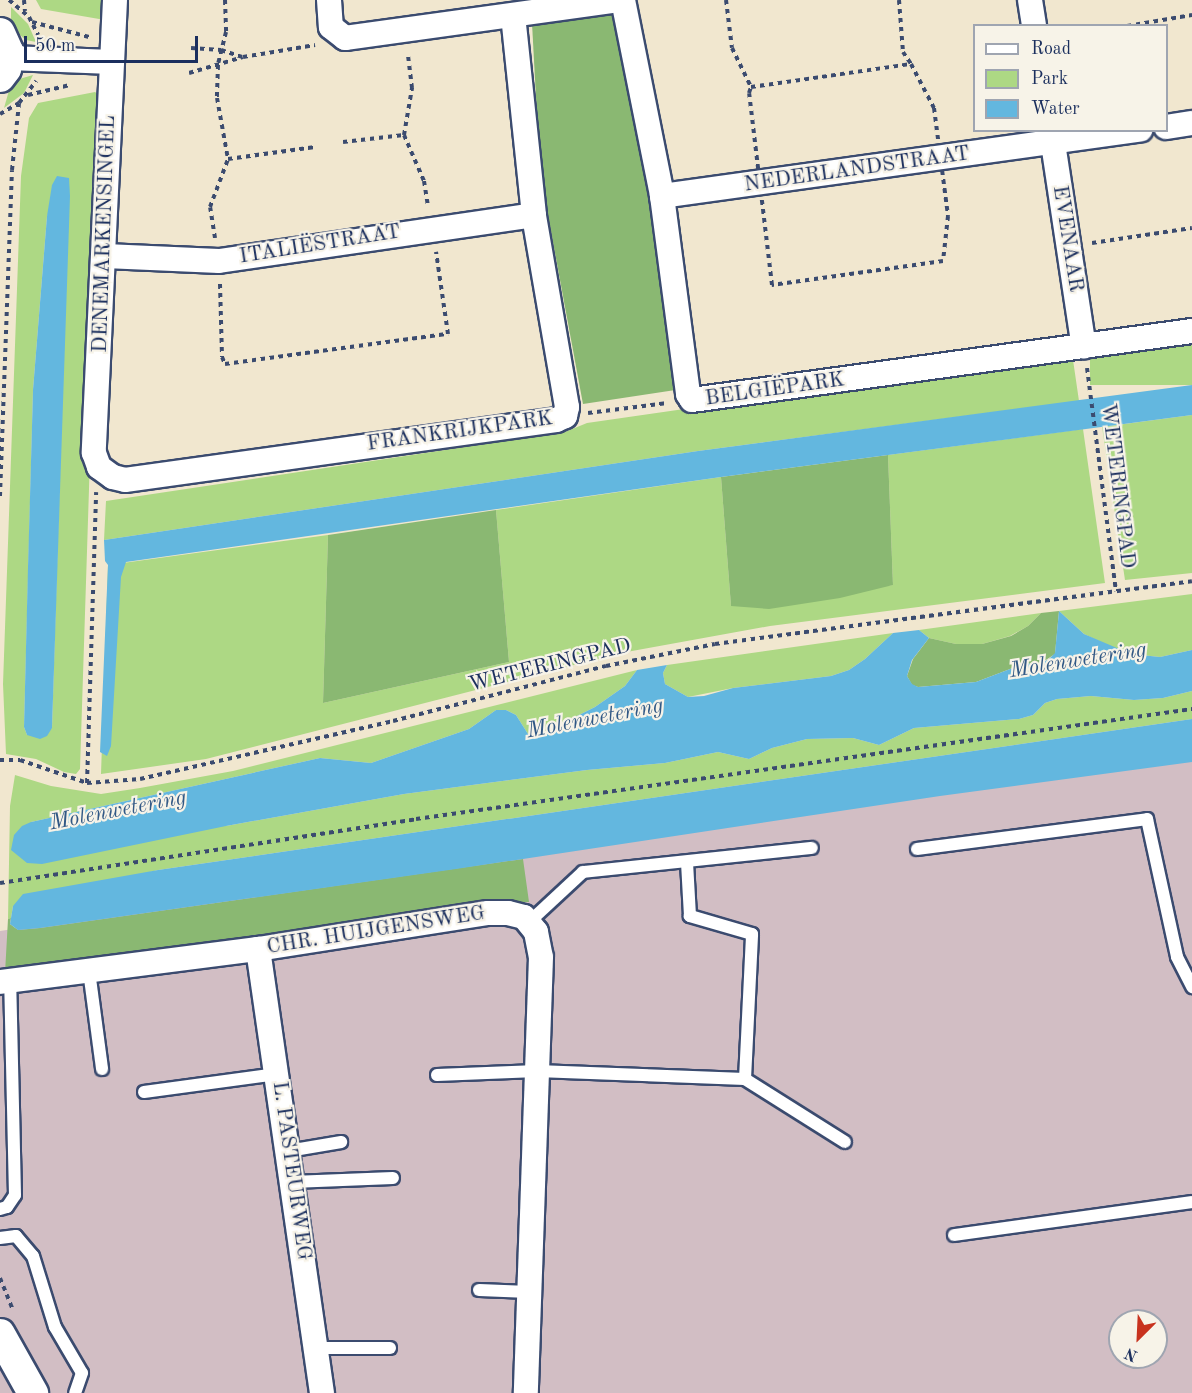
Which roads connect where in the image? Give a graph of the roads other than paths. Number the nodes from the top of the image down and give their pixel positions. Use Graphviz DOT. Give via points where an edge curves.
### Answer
graph roads {
  1 [pos="114,0"];
  2 [pos="329,0"];
  3 [pos="621,0"];
  4 [pos="1030,0"];
  5 [pos="508,11"];
  6 [pos="1034,24"];
  7 [pos="3,56"];
  8 [pos="112,62"];
  9 [pos="1192,123"];
  10 [pos="1168,127"];
  11 [pos="1115,132"];
  12 [pos="1052,137"];
  13 [pos="662,196"];
  14 [pos="534,214"];
  15 [pos="105,256"];
  16 [pos="1192,331"];
  17 [pos="1084,347"];
  18 [pos="99,468"];
  19 [pos="812,848"];
  20 [pos="917,849"];
  21 [pos="687,862"];
  22 [pos="528,923"];
  23 [pos="258,949"];
  24 [pos="89,971"];
  25 [pos="5,982"];
  26 [pos="1192,987"];
  27 [pos="102,1069"];
  28 [pos="537,1071"];
  29 [pos="276,1074"];
  30 [pos="437,1076"];
  31 [pos="745,1079"];
  32 [pos="144,1092"];
  33 [pos="341,1142"];
  34 [pos="845,1142"];
  35 [pos="288,1151"];
  36 [pos="393,1178"];
  37 [pos="292,1182"];
  38 [pos="1192,1202"];
  39 [pos="0,1209"];
  40 [pos="954,1235"];
  41 [pos="0,1238"];
  42 [pos="479,1290"];
  43 [pos="529,1292"];
  44 [pos="0,1334"];
  45 [pos="316,1347"];
  46 [pos="390,1348"];
  47 [pos="33,1393"];
  48 [pos="75,1393"];
  49 [pos="322,1393"];
  50 [pos="526,1393"];
  1 -- 8 [label="street, DENEMARKENSINGEL"];
  2 -- 5 [label="street" via="331,27 345,38"];
  3 -- 5 [label="street"];
  3 -- 13 [label="street, BELGIËPARK"];
  4 -- 6 [label="street"];
  5 -- 14 [label="street, FRANKRIJKPARK"];
  7 -- 8 [label="street"];
  8 -- 15 [label="street, DENEMARKENSINGEL"];
  9 -- 10 [label="street"];
  11 -- 12 [label="street, NEDERLANDSTRAAT"];
  12 -- 13 [label="street, NEDERLANDSTRAAT"];
  12 -- 17 [label="street, EVENAAR"];
  13 -- 17 [label="street, BELGIËPARK" via="688,394 692,400"];
  14 -- 15 [label="street, ITALIËSTRAAT" via="219,261"];
  14 -- 18 [label="street, FRANKRIJKPARK" via="567,407 565,416 125,480"];
  15 -- 18 [label="street, DENEMARKENSINGEL" via="94,453"];
  16 -- 17 [label="street, BELGIËPARK"];
  19 -- 21 [label="lane"];
  20 -- 26 [label="lane" via="1147,819 1177,957"];
  21 -- 22 [label="lane" via="583,872"];
  21 -- 31 [label="lane" via="690,916 752,934"];
  22 -- 23 [label="street, CHR. HUIJGENSWEG" via="524,917 488,912"];
  22 -- 28 [label="street" via="536,932 541,957"];
  23 -- 24 [label="street, CHR. HUIJGENSWEG"];
  23 -- 29 [label="street, L. PASTEURWEG"];
  24 -- 25 [label="street, CHR. HUIJGENSWEG"];
  24 -- 27 [label="lane"];
  25 -- 39 [label="lane" via="15,1195 7,1208"];
  28 -- 30 [label="lane"];
  28 -- 31 [label="lane"];
  28 -- 43 [label="street"];
  29 -- 32 [label="lane"];
  29 -- 35 [label="street, L. PASTEURWEG"];
  31 -- 34 [label="lane"];
  33 -- 35 [label="lane"];
  35 -- 37 [label="street, L. PASTEURWEG"];
  36 -- 37 [label="lane"];
  37 -- 45 [label="street, L. PASTEURWEG"];
  38 -- 40 [label="lane"];
  41 -- 48 [label="lane" via="16,1236 33,1256 55,1326 82,1373"];
  42 -- 43 [label="lane"];
  43 -- 50 [label="street"];
  44 -- 47 [label="street"];
  45 -- 46 [label="lane"];
  45 -- 49 [label="street, L. PASTEURWEG"];
}
